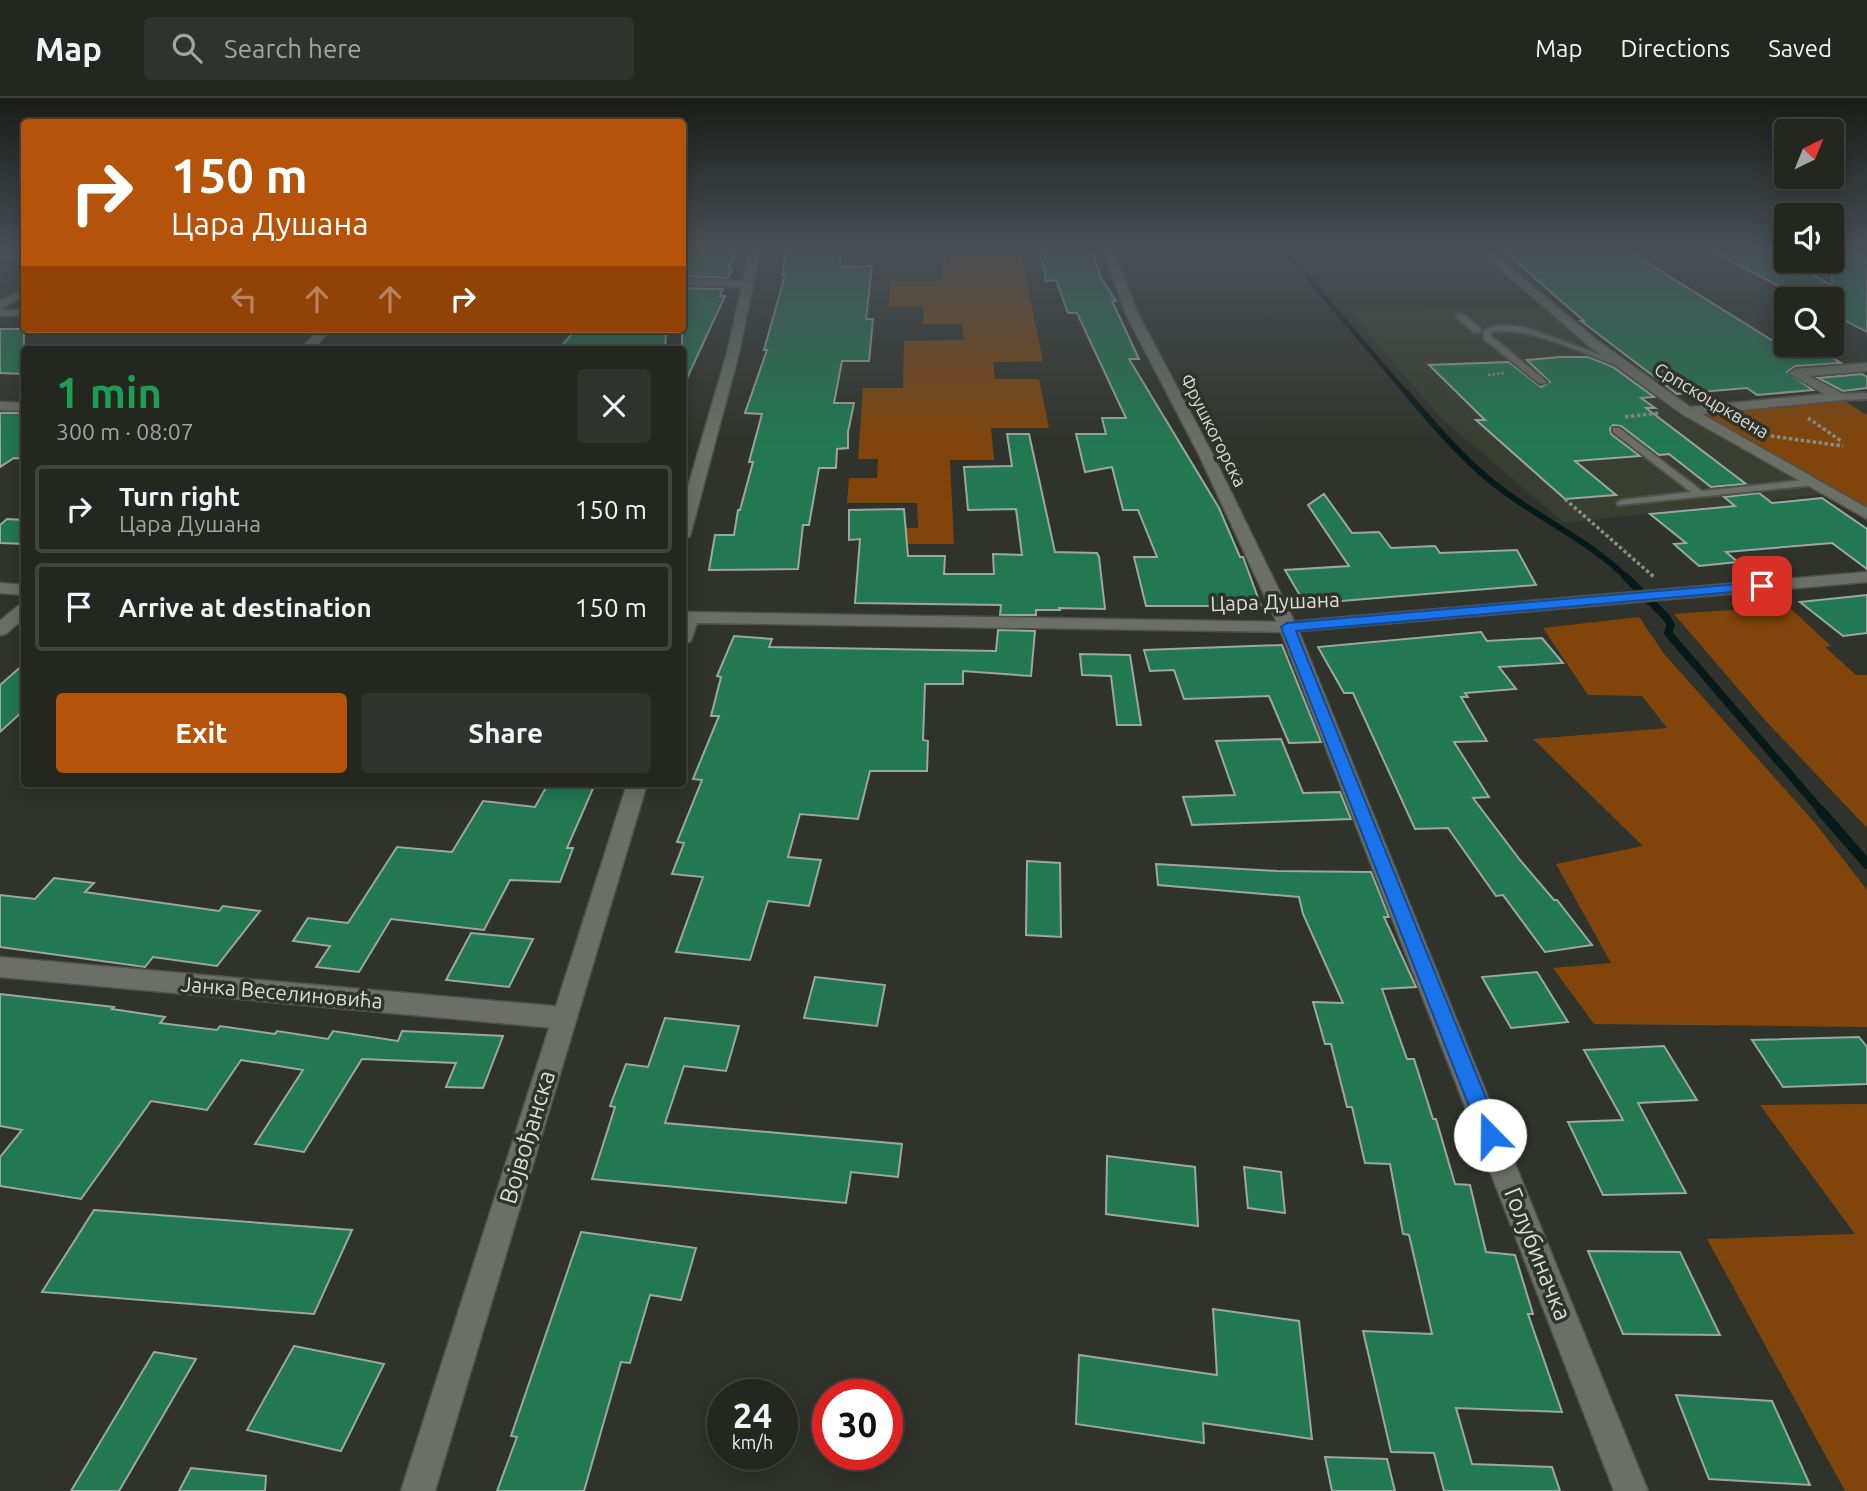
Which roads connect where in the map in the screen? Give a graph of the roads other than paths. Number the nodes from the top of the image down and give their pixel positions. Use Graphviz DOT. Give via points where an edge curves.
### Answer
graph roads {
  1 [pos="741,315"];
  2 [pos="1133,315"];
  3 [pos="1561,315"];
  4 [pos="1460,316"];
  5 [pos="1476,330"];
  6 [pos="321,333"];
  7 [pos="310,346"];
  8 [pos="1619,363"];
  9 [pos="1867,367"];
  10 [pos="1543,382"];
  11 [pos="1867,396"];
  12 [pos="1839,397"];
  13 [pos="0,406"];
  14 [pos="21,407"];
  15 [pos="1687,411"];
  16 [pos="1616,430"];
  17 [pos="1814,482"];
  18 [pos="1701,495"];
  19 [pos="1622,503"];
  20 [pos="1867,514"];
  21 [pos="686,522"];
  22 [pos="1867,577"];
  23 [pos="0,588"];
  24 [pos="21,590"];
  25 [pos="21,612"];
  26 [pos="686,617"];
  27 [pos="1287,627"];
  28 [pos="0,630"];
  29 [pos="636,787"];
  30 [pos="0,967"];
  31 [pos="564,1018"];
  32 [pos="418,1491"];
  33 [pos="1631,1491"];
  1 -- 21 [label="street"];
  2 -- 27 [label="street, Фрушкогорска" via="1206,455"];
  3 -- 8 [label="street, Српскоцрквена"];
  4 -- 5 [label="lane"];
  6 -- 7 [label="street"];
  8 -- 10 [label="lane" via="1521,329 1502,327 1487,332 1487,337"];
  8 -- 15 [label="street, Српскоцрквена"];
  9 -- 12 [label="street" via="1795,373"];
  11 -- 12 [label="lane"];
  12 -- 15 [label="street"];
  13 -- 14 [label="street"];
  15 -- 17 [label="street, Српскоцрквена"];
  16 -- 18 [label="lane"];
  17 -- 18 [label="lane"];
  17 -- 20 [label="street, Српскоцрквена"];
  18 -- 19 [label="lane"];
  22 -- 27 [label="street, Цара Душана"];
  23 -- 24 [label="street"];
  25 -- 28 [label="street"];
  26 -- 27 [label="street, Цара Душана"];
  27 -- 33 [label="street, Голубиначка"];
  29 -- 31 [label="street, Војвођанска"];
  30 -- 31 [label="street, Јанка Веселиновића"];
  31 -- 32 [label="street, Војвођанска"];
}
